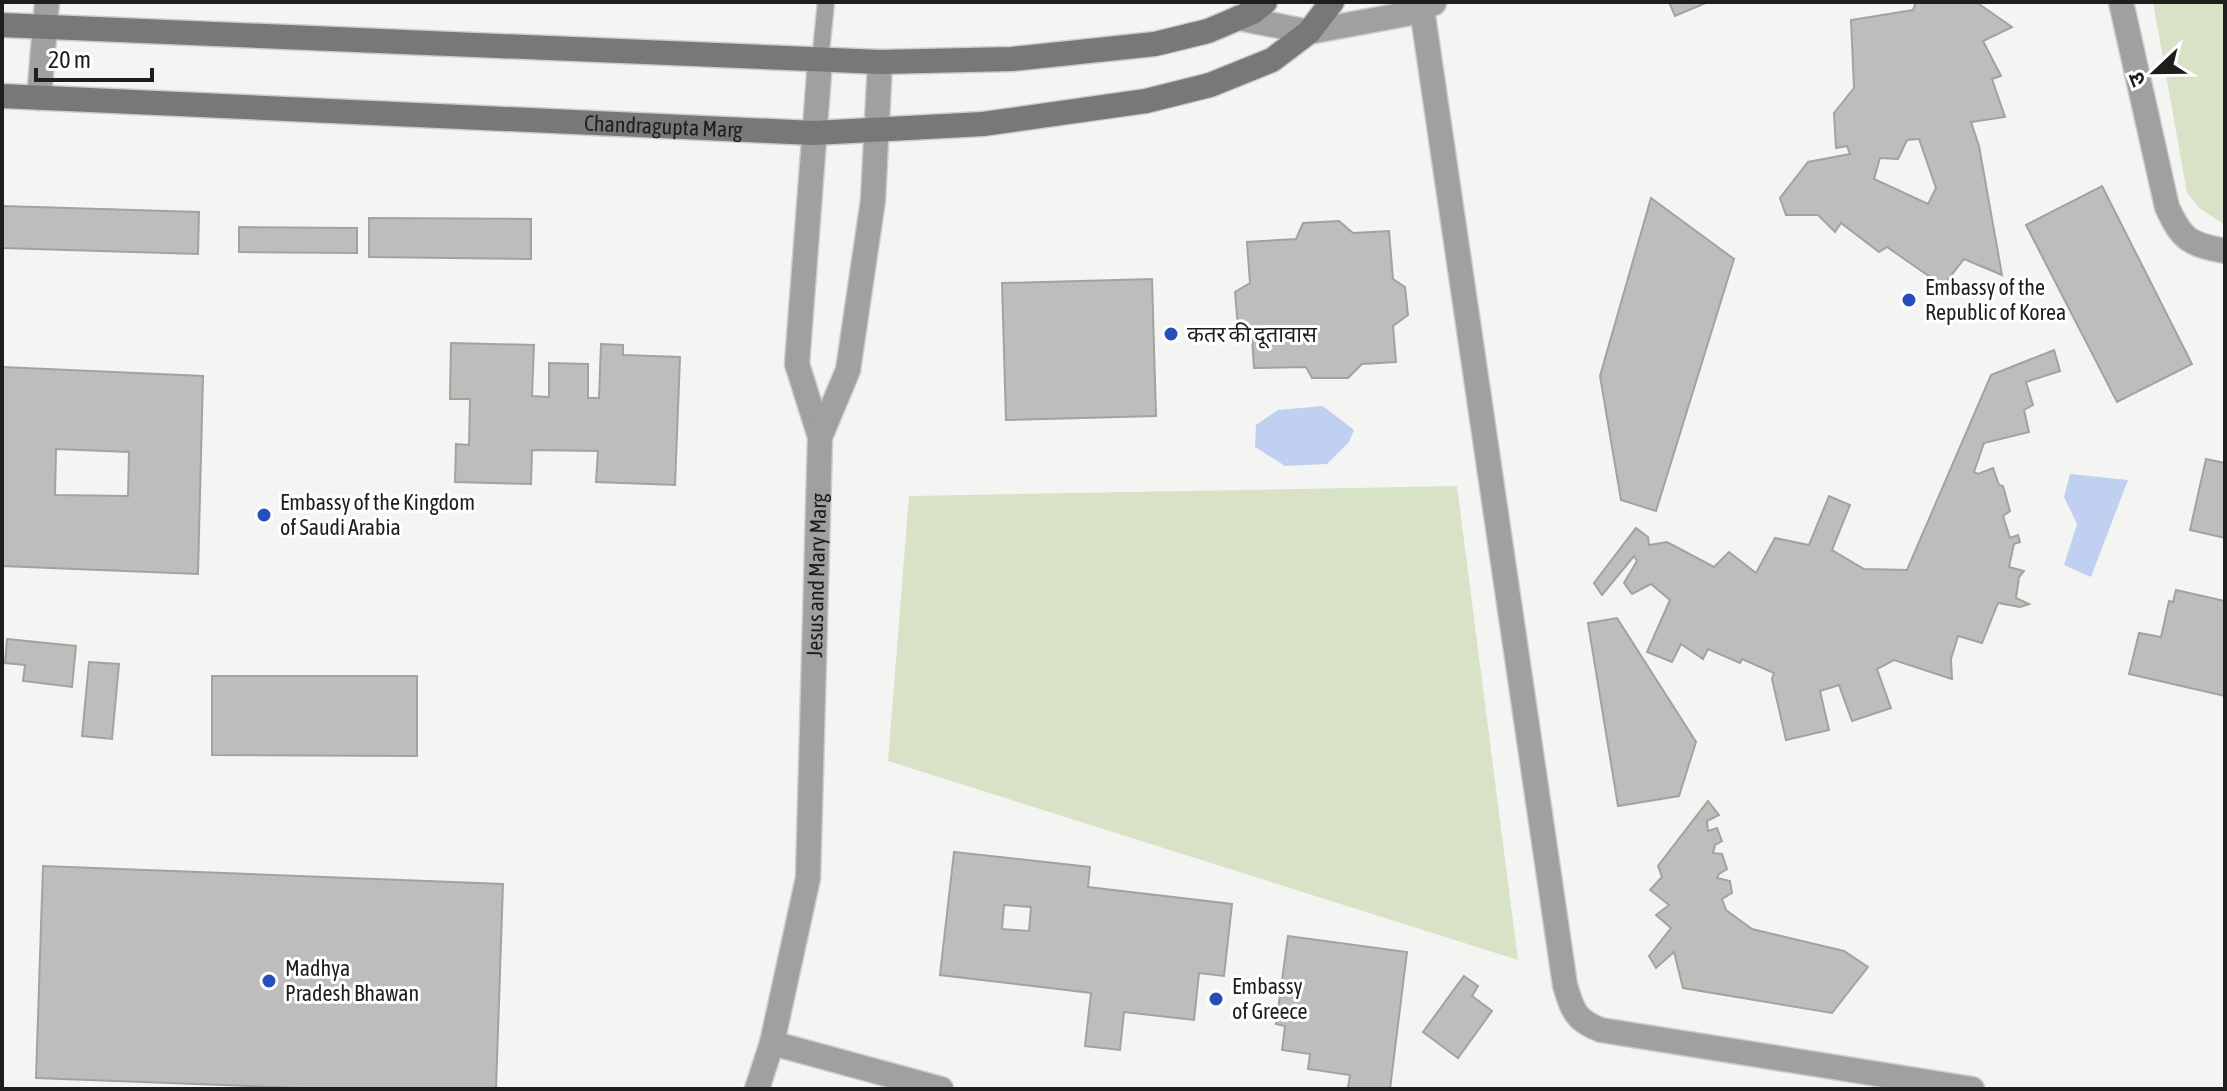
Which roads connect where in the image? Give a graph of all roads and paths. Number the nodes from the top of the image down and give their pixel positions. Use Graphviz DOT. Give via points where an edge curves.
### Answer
graph roads {
  1 [pos="826,2"];
  2 [pos="1265,2"];
  3 [pos="1332,2"];
  4 [pos="2121,2"];
  5 [pos="1427,4"];
  6 [pos="46,14"];
  7 [pos="1238,18"];
  8 [pos="2,25"];
  9 [pos="1309,32"];
  10 [pos="820,61"];
  11 [pos="880,62"];
  12 [pos="2,96"];
  13 [pos="39,98"];
  14 [pos="876,131"];
  15 [pos="814,133"];
  16 [pos="2225,251"];
  17 [pos="820,437"];
  18 [pos="772,1043"];
  19 [pos="757,1089"];
  20 [pos="941,1089"];
  21 [pos="1972,1089"];
  1 -- 10 [label="lane"];
  2 -- 7 [label="main road"];
  3 -- 9 [label="main road, Chandragupta Marg"];
  4 -- 16 [label="street" via="2167,207 2178,232 2200,246"];
  5 -- 9 [label="street" via="1392,17"];
  5 -- 21 [label="street" via="1571,1007 1584,1024 1601,1030"];
  6 -- 8 [label="main road"];
  6 -- 10 [label="main road"];
  6 -- 13 [label="street"];
  7 -- 9 [label="street"];
  7 -- 11 [label="main road" via="1155,44 1012,59"];
  9 -- 14 [label="main road, Chandragupta Marg" via="1272,60 1210,85 1146,101 983,124"];
  10 -- 11 [label="main road"];
  10 -- 15 [label="street"];
  11 -- 14 [label="street, Jesus and Mary Marg"];
  12 -- 13 [label="main road, Chandragupta Marg"];
  13 -- 15 [label="main road, Chandragupta Marg"];
  14 -- 15 [label="main road, Chandragupta Marg"];
  14 -- 17 [label="street, Jesus and Mary Marg" via="873,200 848,370"];
  15 -- 17 [label="street" via="797,364"];
  17 -- 18 [label="street, Jesus and Mary Marg" via="808,878"];
  18 -- 19 [label="street, Jesus and Mary Marg"];
  18 -- 20 [label="street"];
}
